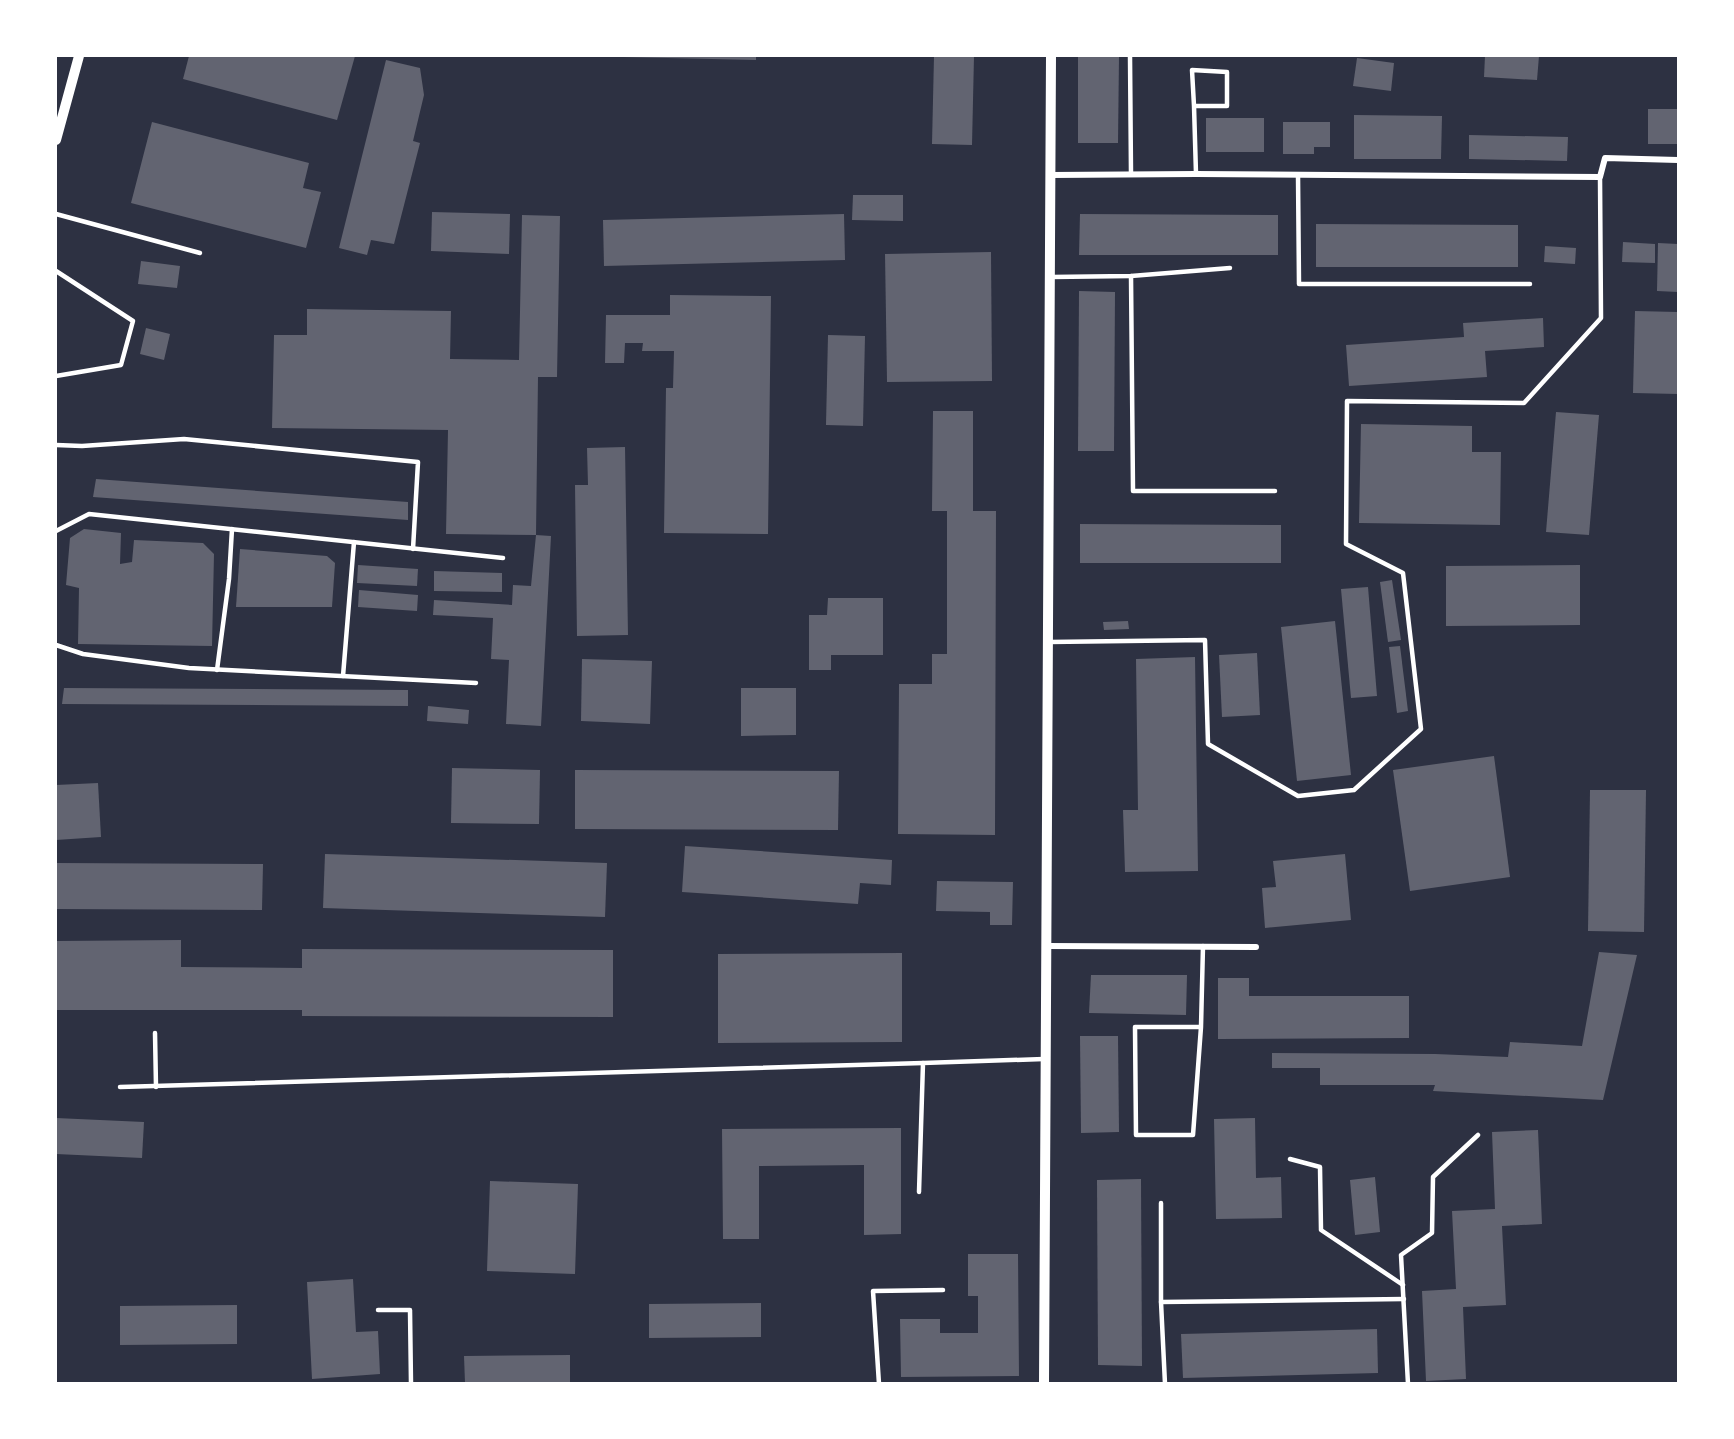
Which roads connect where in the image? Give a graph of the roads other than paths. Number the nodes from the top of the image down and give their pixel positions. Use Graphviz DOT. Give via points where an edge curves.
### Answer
graph roads {
  1 [pos="79,56"];
  2 [pos="1051,56"];
  3 [pos="1130,56"];
  4 [pos="1194,106"];
  5 [pos="56,140"];
  6 [pos="1678,160"];
  7 [pos="1131,174"];
  8 [pos="1196,174"];
  9 [pos="1051,175"];
  10 [pos="1298,175"];
  11 [pos="1600,177"];
  12 [pos="56,214"];
  13 [pos="200,253"];
  14 [pos="1230,268"];
  15 [pos="56,271"];
  16 [pos="1131,276"];
  17 [pos="1051,277"];
  18 [pos="1530,284"];
  19 [pos="56,376"];
  20 [pos="56,445"];
  21 [pos="1275,491"];
  22 [pos="232,529"];
  23 [pos="56,531"];
  24 [pos="354,542"];
  25 [pos="413,549"];
  26 [pos="503,558"];
  27 [pos="1049,642"];
  28 [pos="56,645"];
  29 [pos="217,670"];
  30 [pos="343,676"];
  31 [pos="476,683"];
  32 [pos="1047,946"];
  33 [pos="1203,946"];
  34 [pos="1256,947"];
  35 [pos="1201,1027"];
  36 [pos="155,1033"];
  37 [pos="1046,1059"];
  38 [pos="923,1063"];
  39 [pos="120,1087"];
  40 [pos="156,1087"];
  41 [pos="1478,1135"];
  42 [pos="1290,1158"];
  43 [pos="920,1192"];
  44 [pos="1161,1203"];
  45 [pos="1403,1284"];
  46 [pos="943,1290"];
  47 [pos="1404,1299"];
  48 [pos="1161,1302"];
  49 [pos="378,1310"];
  50 [pos="411,1383"];
  51 [pos="879,1383"];
  52 [pos="1044,1383"];
  53 [pos="1165,1383"];
  54 [pos="1408,1383"];
  1 -- 5 [label="street"];
  2 -- 9 [label="street"];
  3 -- 7 [label="lane"];
  4 -- 4 [label="lane" via="1192,70 1227,72 1227,106"];
  4 -- 8 [label="lane"];
  6 -- 11 [label="street" via="1605,158"];
  7 -- 8 [label="street"];
  7 -- 9 [label="street"];
  8 -- 10 [label="street"];
  9 -- 17 [label="street"];
  10 -- 11 [label="street"];
  10 -- 18 [label="lane" via="1299,284"];
  11 -- 27 [label="lane" via="1601,318 1524,403 1347,401 1346,544 1403,573 1421,729 1354,790 1298,796 1208,744 1205,640"];
  12 -- 13 [label="lane"];
  14 -- 16 [label="lane"];
  15 -- 19 [label="lane" via="133,321 121,365"];
  16 -- 17 [label="lane"];
  16 -- 21 [label="lane" via="1133,491"];
  17 -- 27 [label="street"];
  20 -- 25 [label="lane" via="184,439 418,462"];
  22 -- 23 [label="lane" via="89,514"];
  22 -- 24 [label="lane"];
  22 -- 29 [label="lane"];
  24 -- 25 [label="lane"];
  24 -- 30 [label="lane"];
  25 -- 26 [label="lane"];
  27 -- 32 [label="street"];
  28 -- 29 [label="lane" via="83,654"];
  29 -- 30 [label="lane"];
  30 -- 31 [label="lane"];
  32 -- 33 [label="street"];
  32 -- 37 [label="street"];
  33 -- 34 [label="street"];
  33 -- 35 [label="lane"];
  35 -- 35 [label="lane" via="1193,1135 1136,1135 1135,1027"];
  36 -- 40 [label="lane"];
  37 -- 38 [label="lane"];
  37 -- 52 [label="street"];
  38 -- 40 [label="lane"];
  38 -- 43 [label="lane"];
  39 -- 40 [label="lane"];
  41 -- 45 [label="lane" via="1433,1177 1432,1233 1401,1255"];
  42 -- 45 [label="lane" via="1320,1167 1321,1230"];
  44 -- 48 [label="lane"];
  45 -- 47 [label="lane"];
  46 -- 51 [label="lane" via="873,1291"];
  47 -- 48 [label="lane"];
  47 -- 54 [label="lane"];
  48 -- 53 [label="lane"];
  49 -- 50 [label="lane" via="410,1310"];
}
